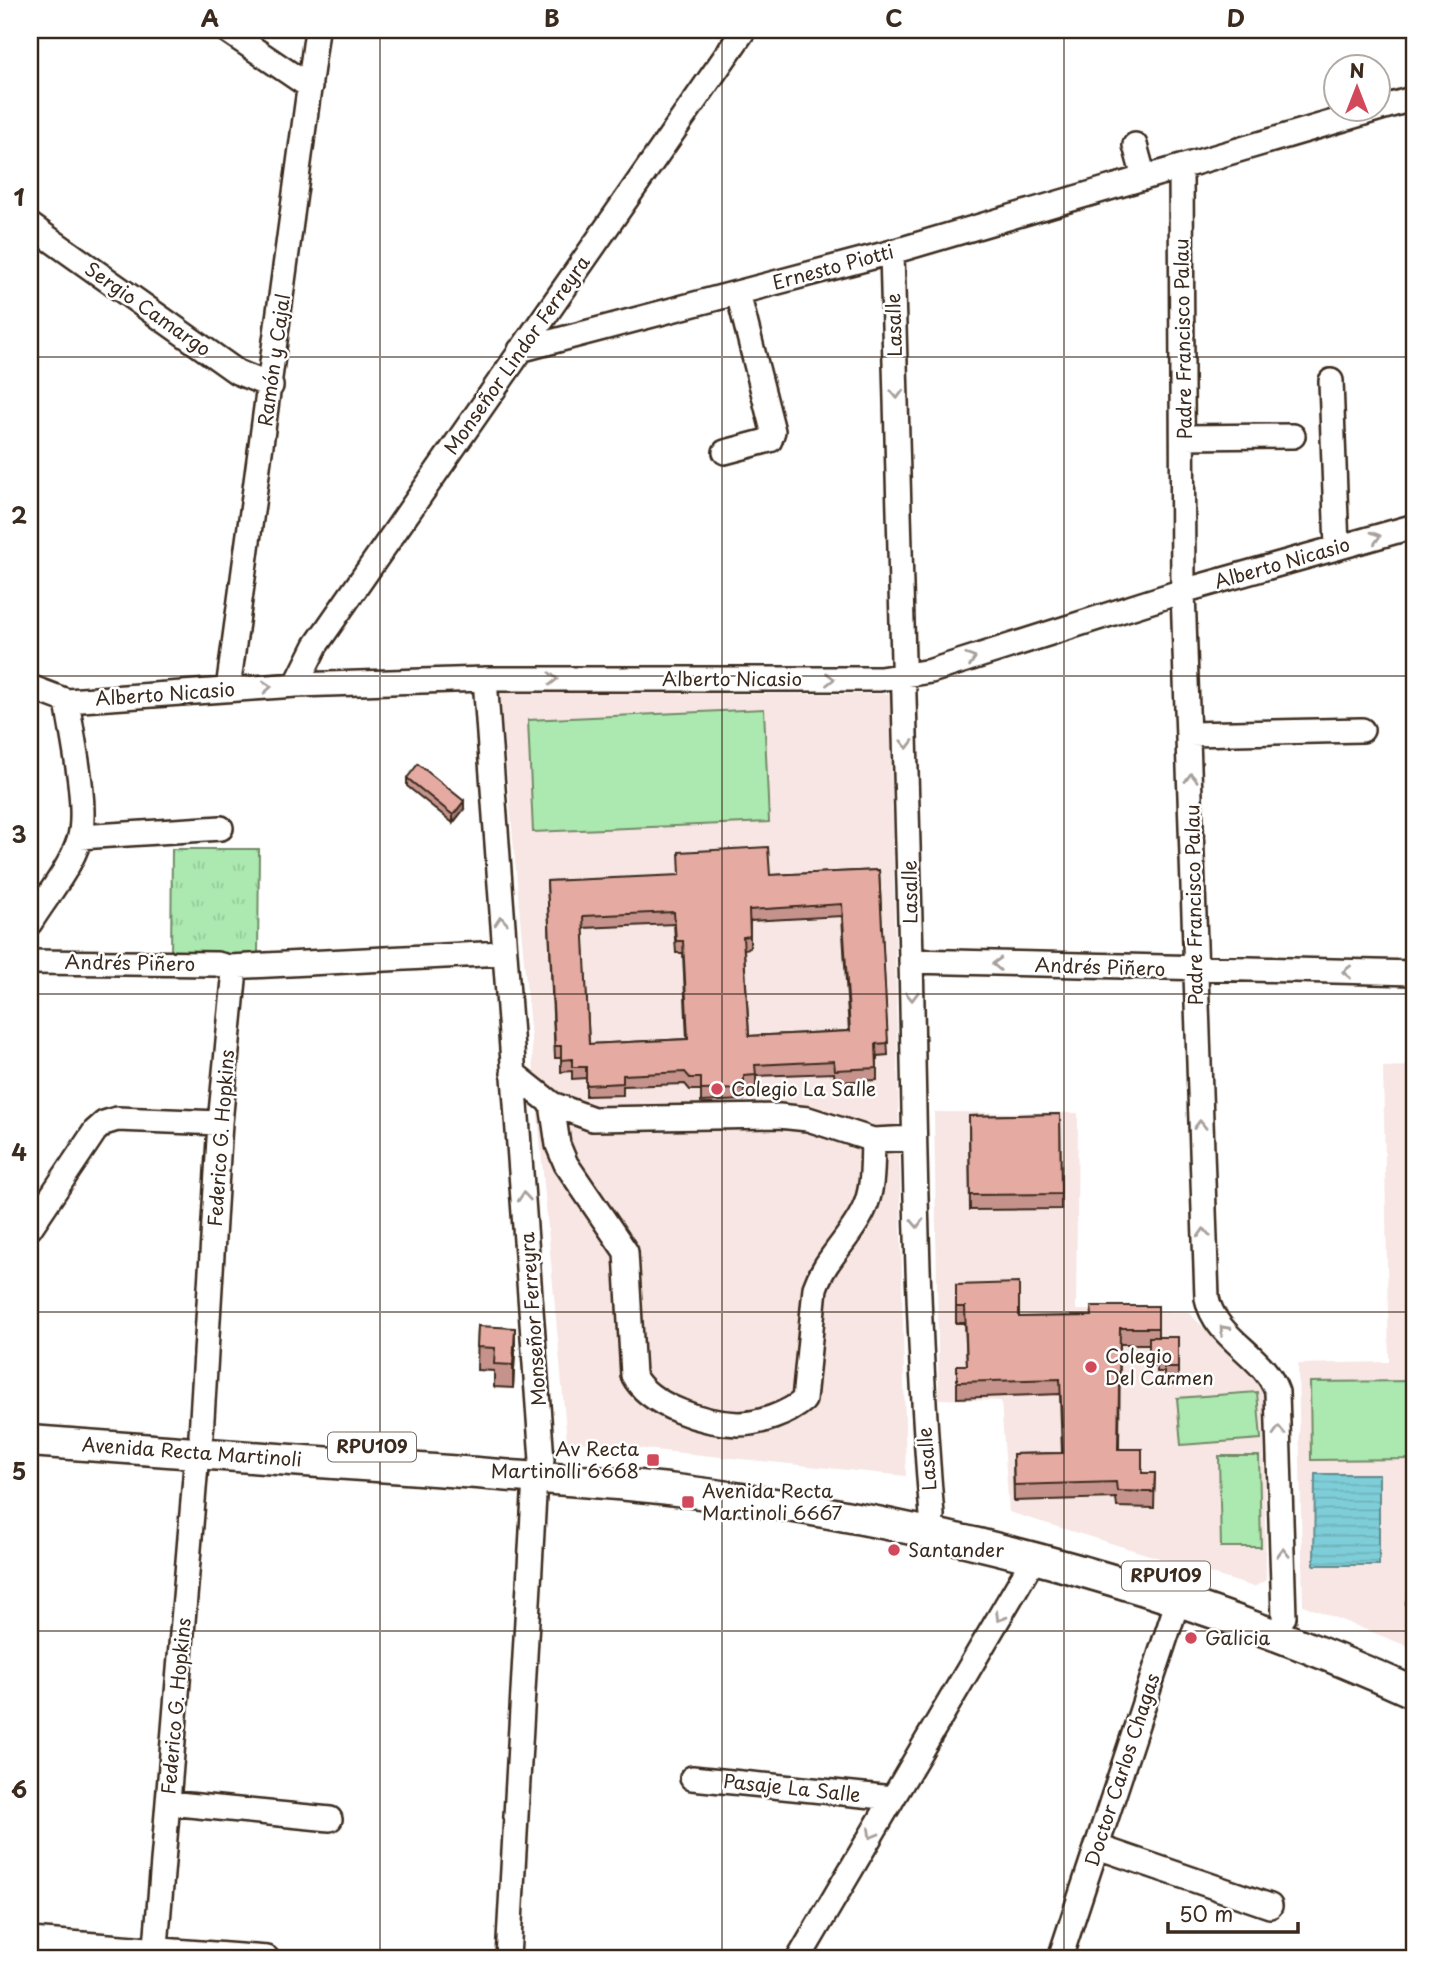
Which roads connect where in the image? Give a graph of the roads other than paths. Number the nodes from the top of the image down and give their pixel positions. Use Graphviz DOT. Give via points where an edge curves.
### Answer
graph roads {
  1 [pos="226,30"];
  2 [pos="317,30"];
  3 [pos="744,30"];
  4 [pos="310,86"];
  5 [pos="1415,98"];
  6 [pos="1135,145"];
  7 [pos="1181,167"];
  8 [pos="1144,178"];
  9 [pos="30,225"];
  10 [pos="892,252"];
  11 [pos="738,293"];
  12 [pos="520,350"];
  13 [pos="1331,381"];
  14 [pos="271,386"];
  15 [pos="1293,436"];
  16 [pos="1184,437"];
  17 [pos="725,452"];
  18 [pos="1415,526"];
  19 [pos="1337,548"];
  20 [pos="1183,592"];
  21 [pos="905,675"];
  22 [pos="485,679"];
  23 [pos="296,685"];
  24 [pos="30,687"];
  25 [pos="228,689"];
  26 [pos="67,701"];
  27 [pos="1362,730"];
  28 [pos="1190,734"];
  29 [pos="220,828"];
  30 [pos="80,837"];
  31 [pos="30,923"];
  32 [pos="503,953"];
  33 [pos="911,961"];
  34 [pos="30,962"];
  35 [pos="229,967"];
  36 [pos="1196,969"];
  37 [pos="1415,973"];
  38 [pos="513,1073"];
  39 [pos="552,1104"];
  40 [pos="220,1123"];
  41 [pos="914,1138"];
  42 [pos="873,1140"];
  43 [pos="30,1228"];
  44 [pos="30,1421"];
  45 [pos="30,1441"];
  46 [pos="199,1444"];
  47 [pos="539,1469"];
  48 [pos="931,1523"];
  49 [pos="1034,1558"];
  50 [pos="1181,1591"];
  51 [pos="1284,1617"];
  52 [pos="1415,1673"];
  53 [pos="1415,1693"];
  54 [pos="692,1777"];
  55 [pos="892,1798"];
  56 [pos="168,1803"];
  57 [pos="330,1819"];
  58 [pos="1098,1847"];
  59 [pos="1270,1906"];
  60 [pos="30,1940"];
  61 [pos="155,1954"];
  62 [pos="267,1958"];
  63 [pos="508,1958"];
  64 [pos="799,1958"];
  65 [pos="1060,1958"];
  1 -- 4 [label="street"];
  2 -- 4 [label="street, Ramón y Cajal"];
  3 -- 12 [label="street, Monseñor Lindor Ferreyra"];
  4 -- 14 [label="street, Ramón y Cajal"];
  5 -- 7 [label="street"];
  6 -- 8 [label="street"];
  7 -- 8 [label="street, Ernesto Piotti"];
  7 -- 16 [label="street, Padre Francisco Palau"];
  8 -- 10 [label="street, Ernesto Piotti"];
  9 -- 14 [label="street, Sergio Camargo" via="236,372"];
  10 -- 11 [label="street, Ernesto Piotti"];
  10 -- 21 [label="street, Lasalle, one-way"];
  11 -- 12 [label="street, Ernesto Piotti"];
  11 -- 17 [label="street" via="773,431 770,440"];
  12 -- 23 [label="street, Monseñor Lindor Ferreyra" via="316,645"];
  13 -- 19 [label="street"];
  14 -- 25 [label="street, Ramón y Cajal"];
  15 -- 16 [label="street"];
  16 -- 20 [label="street, Padre Francisco Palau"];
  19 -- 18 [label="street, Alberto Nicasio, one-way"];
  19 -- 20 [label="street, Alberto Nicasio"];
  21 -- 20 [label="street, Alberto Nicasio, one-way" via="931,671"];
  20 -- 28 [label="street, Padre Francisco Palau"];
  22 -- 21 [label="street, Alberto Nicasio, one-way" via="880,679"];
  21 -- 33 [label="street, Lasalle, one-way"];
  22 -- 23 [label="street, Alberto Nicasio"];
  32 -- 22 [label="street, Monseñor Ferreyra, one-way"];
  25 -- 23 [label="street, Alberto Nicasio, one-way"];
  24 -- 26 [label="street, Alberto Nicasio"];
  25 -- 26 [label="street, Alberto Nicasio"];
  26 -- 30 [label="street" via="82,816"];
  27 -- 28 [label="street"];
  36 -- 28 [label="street, Padre Francisco Palau, one-way"];
  29 -- 30 [label="street"];
  30 -- 31 [label="street"];
  32 -- 35 [label="street, Andrés Piñero"];
  32 -- 38 [label="street, Monseñor Ferreyra"];
  36 -- 33 [label="street, Andrés Piñero, one-way"];
  33 -- 41 [label="street, Lasalle, one-way"];
  34 -- 35 [label="street, Andrés Piñero"];
  35 -- 40 [label="street, Federico G. Hopkins" via="234,980"];
  37 -- 36 [label="street, Andrés Piñero, one-way"];
  51 -- 36 [label="street, Padre Francisco Palau, one-way" via="1277,1392 1269,1375 1213,1318 1207,1298"];
  38 -- 39 [label="street"];
  47 -- 38 [label="street, Monseñor Ferreyra, one-way"];
  39 -- 42 [label="street" via="593,1119 808,1119"];
  39 -- 42 [label="street" via="566,1164 626,1252 633,1375 638,1386 649,1396 693,1415 729,1423 782,1414 804,1400 815,1288 864,1211 872,1189"];
  40 -- 43 [label="street" via="117,1119 104,1123"];
  40 -- 46 [label="street, Federico G. Hopkins"];
  41 -- 42 [label="street"];
  41 -- 48 [label="street, Lasalle, one-way" via="922,1405"];
  44 -- 46 [label="main road, Avenida Recta Martinoli / RPU109"];
  45 -- 46 [label="main road, Avenida Recta Martinoli / RPU109"];
  46 -- 47 [label="main road, Avenida Recta Martinoli / RPU109"];
  46 -- 56 [label="street, Federico G. Hopkins"];
  47 -- 48 [label="main road, Avenida Recta Martinoli / RPU109" via="727,1479"];
  47 -- 63 [label="street, Monseñor Ferreyra"];
  48 -- 49 [label="main road, Avenida Recta Martinoli / RPU109"];
  48 -- 50 [label="main road, Avenida Recta Martinoli / RPU109" via="1046,1541"];
  49 -- 50 [label="main road, Avenida Recta Martinoli / RPU109"];
  49 -- 55 [label="street, one-way"];
  50 -- 51 [label="main road, Avenida Recta Martinoli / RPU109"];
  50 -- 53 [label="main road, Avenida Recta Martinoli / RPU109"];
  50 -- 58 [label="street, Doctor Carlos Chagas"];
  51 -- 52 [label="main road, Avenida Recta Martinoli / RPU109"];
  54 -- 55 [label="street, Pasaje La Salle"];
  55 -- 64 [label="street, one-way"];
  56 -- 57 [label="street"];
  56 -- 61 [label="street, Federico G. Hopkins"];
  58 -- 59 [label="street"];
  58 -- 65 [label="street, Doctor Carlos Chagas"];
  60 -- 61 [label="street"];
  61 -- 62 [label="street"];
}
